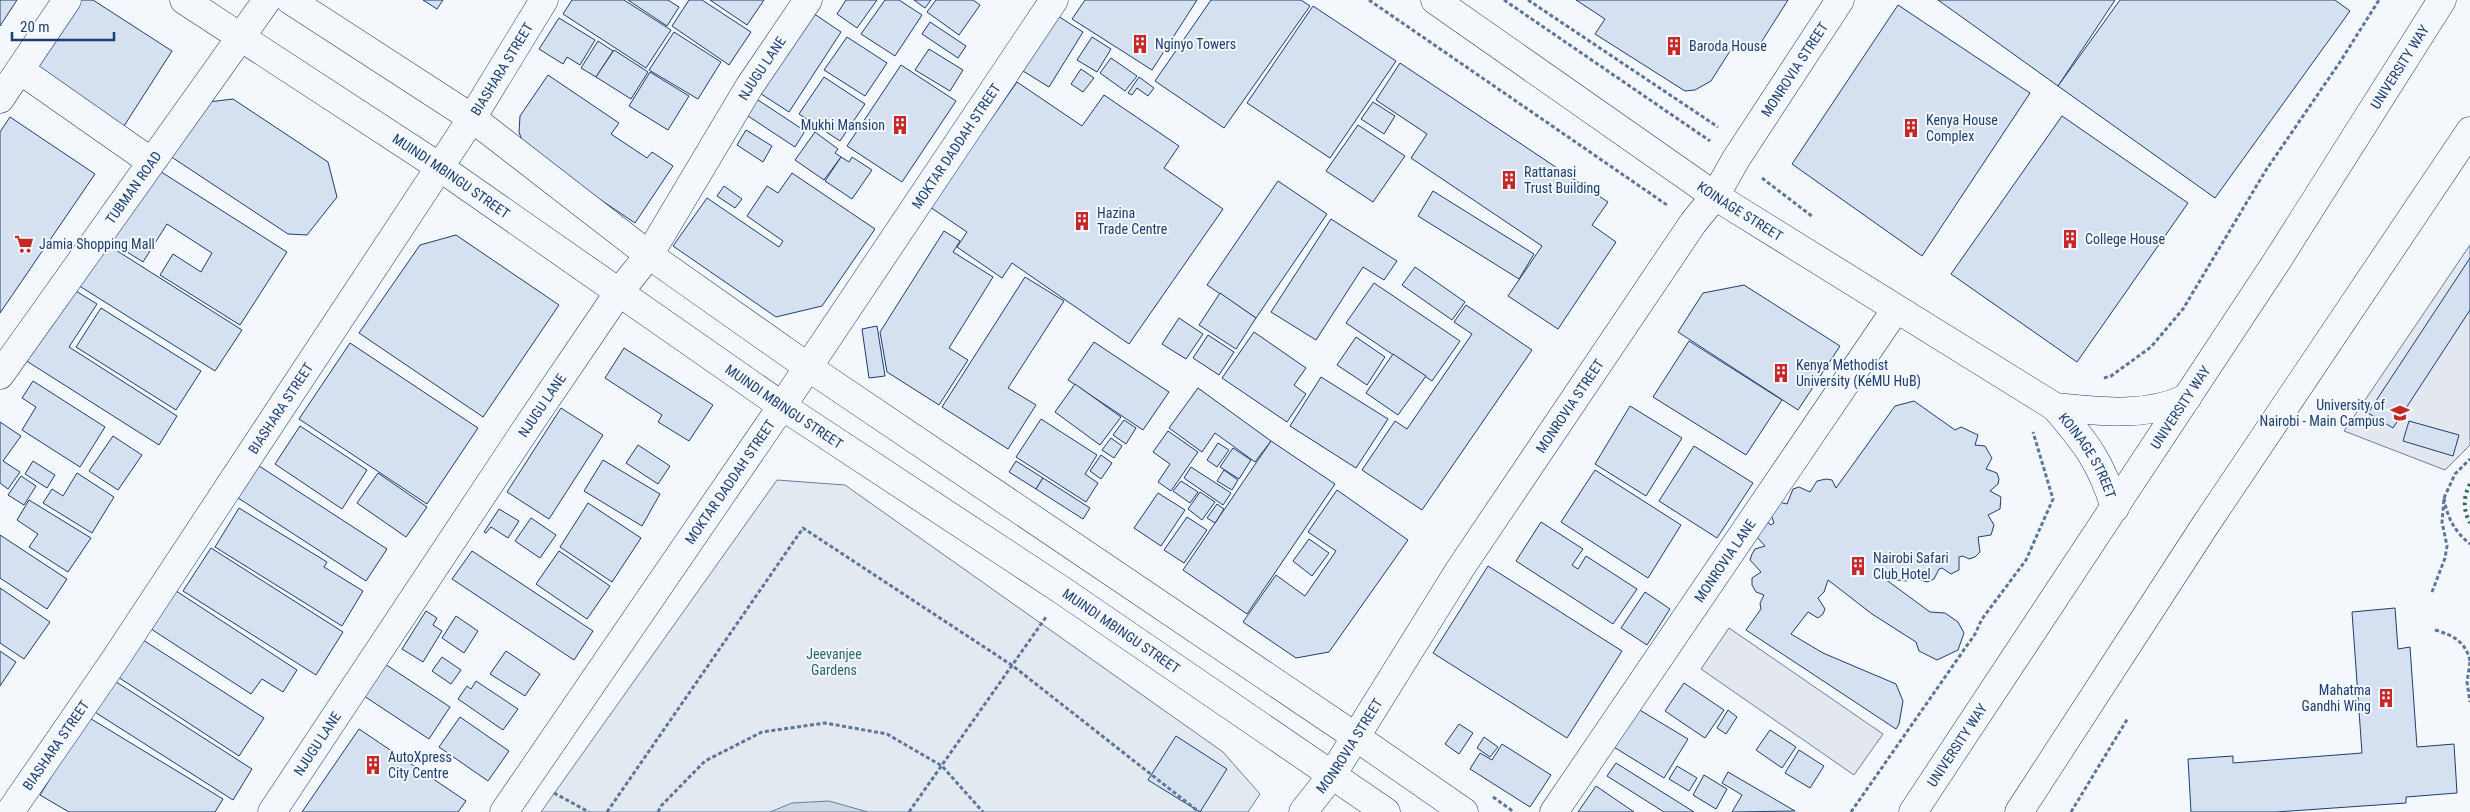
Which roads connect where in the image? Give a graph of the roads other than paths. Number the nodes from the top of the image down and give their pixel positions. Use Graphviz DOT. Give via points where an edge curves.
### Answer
graph roads {
  1 [pos="67,0"];
  2 [pos="184,0"];
  3 [pos="267,0"];
  4 [pos="290,0"];
  5 [pos="544,0"];
  6 [pos="808,0"];
  7 [pos="1054,0"];
  8 [pos="1435,0"];
  9 [pos="1840,0"];
  10 [pos="2442,0"];
  11 [pos="239,37"];
  12 [pos="20,70"];
  13 [pos="0,100"];
  14 [pos="472,118"];
  15 [pos="2470,131"];
  16 [pos="150,162"];
  17 [pos="438,166"];
  18 [pos="1715,196"];
  19 [pos="649,255"];
  20 [pos="619,292"];
  21 [pos="1896,309"];
  22 [pos="808,367"];
  23 [pos="0,375"];
  24 [pos="2186,398"];
  25 [pos="782,406"];
  26 [pos="2055,407"];
  27 [pos="2115,508"];
  28 [pos="1356,737"];
  29 [pos="1332,775"];
  30 [pos="10,812"];
  31 [pos="272,812"];
  32 [pos="504,812"];
  33 [pos="1303,812"];
  34 [pos="1386,812"];
  35 [pos="1464,812"];
  36 [pos="1554,812"];
  37 [pos="1914,812"];
  38 [pos="2019,812"];
  1 -- 12 [label="main road"];
  2 -- 11 [label="main road, MUINDI MBINGU STREET"];
  3 -- 11 [label="main road, TUBMAN ROAD"];
  4 -- 14 [label="main road"];
  5 -- 14 [label="main road, BIASHARA STREET"];
  6 -- 19 [label="main road, NJUGU LANE" via="749,87"];
  7 -- 22 [label="main road, MOKTAR DADDAH STREET"];
  8 -- 18 [label="main road, KOINAGE STREET"];
  9 -- 18 [label="main road, MONROVIA STREET"];
  10 -- 24 [label="main road, UNIVERSITY WAY" via="2278,261"];
  11 -- 16 [label="main road, TUBMAN ROAD"];
  11 -- 17 [label="main road, MUINDI MBINGU STREET"];
  12 -- 13 [label="main road"];
  12 -- 16 [label="main road"];
  14 -- 17 [label="main road, BIASHARA STREET"];
  14 -- 19 [label="main road"];
  15 -- 38 [label="main road" via="2206,524"];
  16 -- 23 [label="main road, TUBMAN ROAD"];
  17 -- 20 [label="main road, MUINDI MBINGU STREET"];
  17 -- 30 [label="main road, BIASHARA STREET" via="119,653"];
  18 -- 21 [label="main road, KOINAGE STREET"];
  18 -- 28 [label="main road, MONROVIA STREET" via="1693,223 1460,569"];
  19 -- 20 [label="main road, NJUGU LANE"];
  19 -- 22 [label="main road"];
  20 -- 25 [label="main road, MUINDI MBINGU STREET"];
  20 -- 31 [label="main road, NJUGU LANE"];
  21 -- 26 [label="main road, KOINAGE STREET"];
  21 -- 36 [label="main road, MONROVIA LANE"];
  22 -- 25 [label="main road, MOKTAR DADDAH STREET"];
  22 -- 28 [label="main road"];
  24 -- 26 [label="main road, KOINAGE STREET" via="2158,409 2138,411"];
  24 -- 27 [label="main road, UNIVERSITY WAY"];
  25 -- 29 [label="main road, MUINDI MBINGU STREET" via="1063,591"];
  25 -- 32 [label="main road, MOKTAR DADDAH STREET"];
  26 -- 27 [label="main road, KOINAGE STREET" via="2085,441 2106,478"];
  27 -- 37 [label="main road, UNIVERSITY WAY"];
  28 -- 29 [label="main road, MONROVIA STREET"];
  28 -- 35 [label="main road"];
  29 -- 33 [label="main road, MONROVIA STREET"];
  29 -- 34 [label="main road, MUINDI MBINGU STREET"];
}
